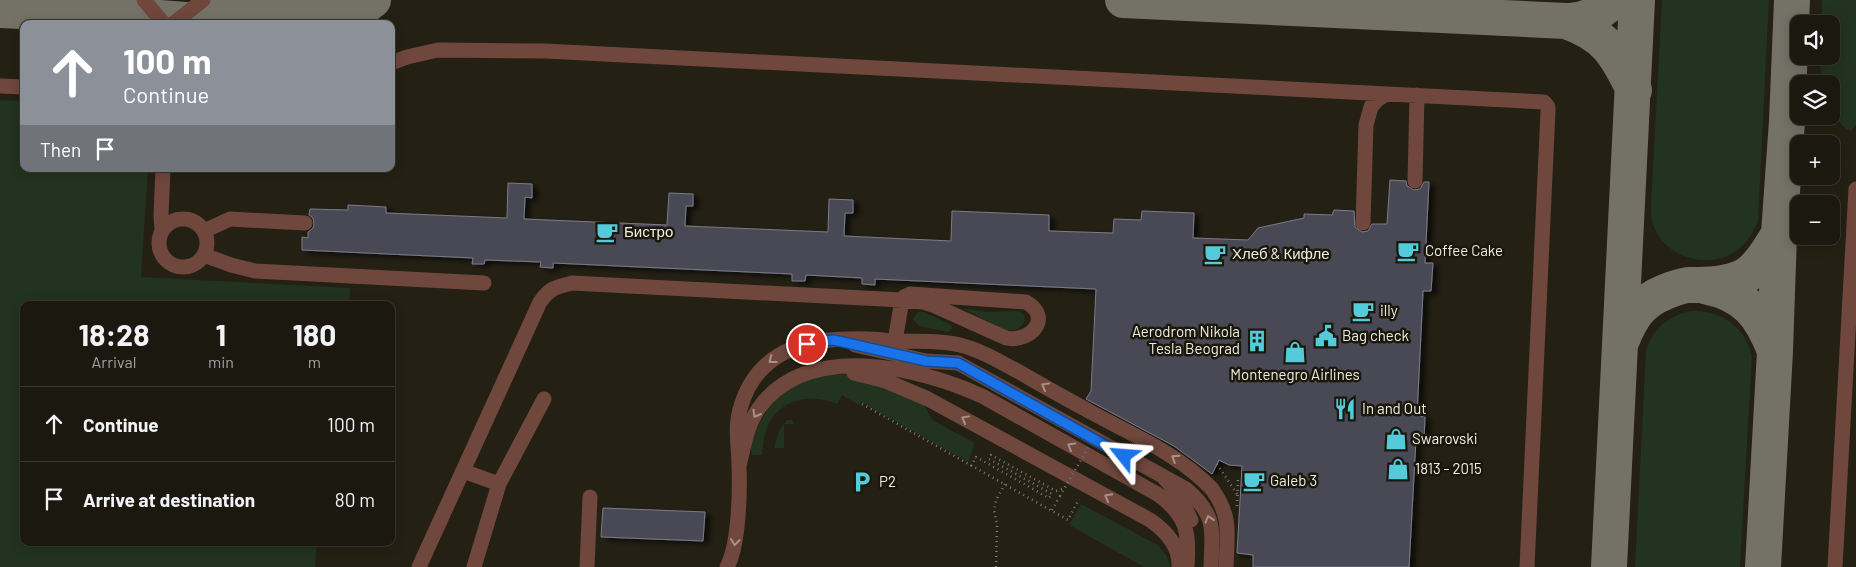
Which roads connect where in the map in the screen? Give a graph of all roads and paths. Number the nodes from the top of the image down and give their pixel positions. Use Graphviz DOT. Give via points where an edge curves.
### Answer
graph roads {
  1 [pos="144,0"];
  2 [pos="204,0"];
  3 [pos="161,20"];
  4 [pos="178,20"];
  5 [pos="395,62"];
  6 [pos="0,86"];
  7 [pos="20,87"];
  8 [pos="1384,95"];
  9 [pos="1417,95"];
  10 [pos="163,172"];
  11 [pos="1414,181"];
  12 [pos="1856,189"];
  13 [pos="305,223"];
  14 [pos="1363,223"];
  15 [pos="162,231"];
  16 [pos="204,231"];
  17 [pos="204,255"];
  18 [pos="484,283"];
  19 [pos="902,300"];
  20 [pos="894,347"];
  21 [pos="823,369"];
  22 [pos="921,375"];
  23 [pos="544,399"];
  24 [pos="862,404"];
  25 [pos="1088,447"];
  26 [pos="1217,464"];
  27 [pos="739,466"];
  28 [pos="971,466"];
  29 [pos="463,472"];
  30 [pos="499,484"];
  31 [pos="1005,484"];
  32 [pos="1056,491"];
  33 [pos="1237,494"];
  34 [pos="590,496"];
  35 [pos="1080,499"];
  36 [pos="1052,510"];
  37 [pos="419,567"];
  38 [pos="474,567"];
  39 [pos="587,567"];
  40 [pos="728,567"];
  41 [pos="996,567"];
  42 [pos="1179,567"];
  43 [pos="1187,567"];
  44 [pos="1195,567"];
  45 [pos="1211,567"];
  46 [pos="1226,567"];
  47 [pos="1527,567"];
  48 [pos="1835,567"];
  1 -- 3 [label="street"];
  2 -- 4 [label="street"];
  5 -- 8 [label="street" via="438,50 545,51"];
  6 -- 7 [label="street"];
  8 -- 9 [label="street"];
  8 -- 14 [label="street" via="1371,107 1366,126"];
  9 -- 11 [label="street"];
  9 -- 47 [label="street" via="1540,100 1548,107"];
  10 -- 15 [label="street"];
  12 -- 48 [label="street"];
  13 -- 16 [label="street" via="230,219"];
  15 -- 16 [label="street" via="171,222 184,218 197,223"];
  15 -- 17 [label="street" via="159,243 162,256 173,265 187,267 200,261"];
  16 -- 17 [label="street" via="208,241"];
  17 -- 18 [label="street" via="255,271"];
  19 -- 19 [label="street" via="935,306 1014,340 1031,334 1038,316 1032,305 1026,302 930,294 910,294"];
  19 -- 20 [label="street"];
  19 -- 29 [label="street" via="572,283 558,286 548,291 540,302"];
  20 -- 27 [label="street, one-way" via="868,338 821,341 781,353 769,361 754,379 740,407 737,426"];
  45 -- 20 [label="street, one-way, bridge" via="1211,524 1206,509 1186,489 958,363 926,361"];
  46 -- 20 [label="street, one-way, bridge" via="1227,521 1221,502 1197,474 1172,456 1002,363 957,351"];
  21 -- 22 [label="street" via="872,367"];
  21 -- 27 [label="street, one-way" via="796,378 779,388 763,404 749,426"];
  42 -- 21 [label="street, one-way" via="1176,549 1160,526 1150,520 928,399 886,381"];
  43 -- 22 [label="street, one-way" via="1186,528 1172,505 1159,495 982,396"];
  22 -- 44 [label="street" via="959,378 1000,390 1044,408 1141,460 1166,480 1186,508 1194,528"];
  23 -- 30 [label="street"];
  24 -- 28 [label="path"];
  25 -- 36 [label="path, bridge"];
  26 -- 33 [label="path"];
  27 -- 40 [label="street, one-way" via="734,548"];
  28 -- 31 [label="path"];
  28 -- 32 [label="path" via="976,458 1049,498 1052,494 989,459 991,455"];
  29 -- 30 [label="street"];
  29 -- 37 [label="street"];
  30 -- 38 [label="street"];
  31 -- 36 [label="path"];
  31 -- 41 [label="path" via="994,510"];
  34 -- 39 [label="street"];
  35 -- 36 [label="path" via="1068,520"];
}
